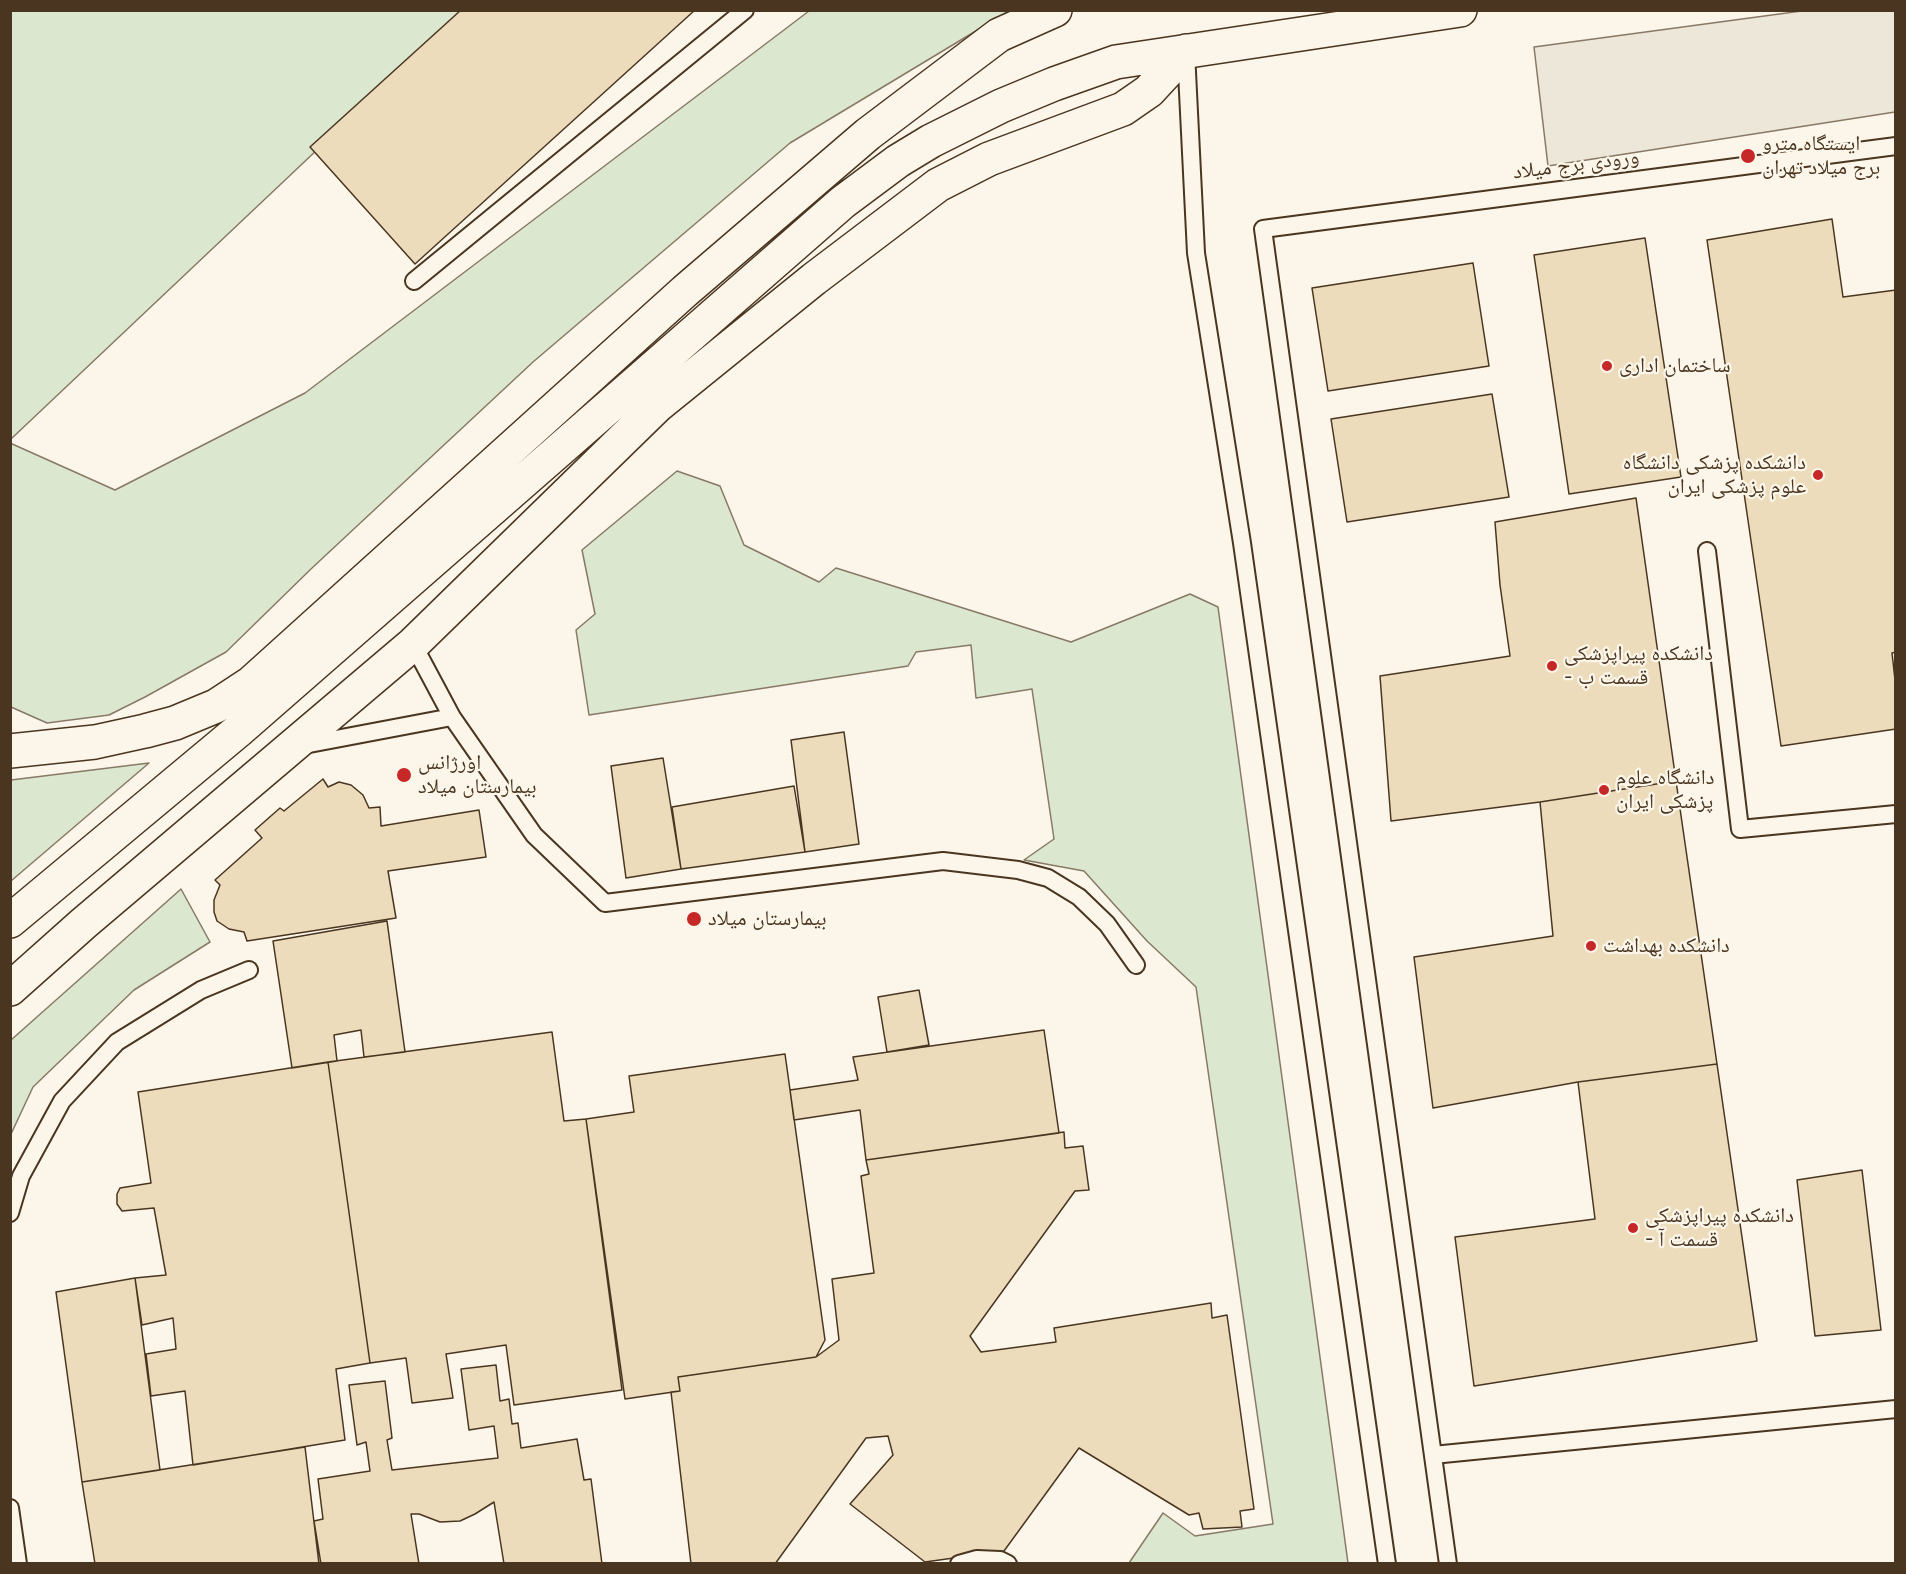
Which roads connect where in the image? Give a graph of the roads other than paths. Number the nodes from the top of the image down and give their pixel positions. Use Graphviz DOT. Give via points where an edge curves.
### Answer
graph roads {
  1 [pos="745,10"];
  2 [pos="1055,10"];
  3 [pos="1460,10"];
  4 [pos="1186,51"];
  5 [pos="1896,146"];
  6 [pos="414,281"];
  7 [pos="1707,551"];
  8 [pos="413,644"];
  9 [pos="452,717"];
  10 [pos="291,747"];
  11 [pos="10,751"];
  12 [pos="1896,814"];
  13 [pos="10,921"];
  14 [pos="1136,965"];
  15 [pos="249,970"];
  16 [pos="10,989"];
  17 [pos="10,1213"];
  18 [pos="1896,1408"];
  19 [pos="1433,1455"];
  20 [pos="10,1509"];
  21 [pos="15,1557"];
  22 [pos="958,1563"];
  23 [pos="1008,1563"];
  24 [pos="1387,1563"];
  25 [pos="1448,1563"];
  1 -- 6 [label="lane"];
  2 -- 11 [label="main road" via="999,35 868,134 685,291 251,683 216,706 176,723 95,742"];
  3 -- 4 [label="main road"];
  4 -- 8 [label="main road" via="1149,91 1123,109 989,159 938,185 814,279 657,406"];
  4 -- 13 [label="main road" via="1116,62 1054,84 931,141 880,174 843,202 239,730"];
  4 -- 24 [label="lane" via="1196,253 1242,543"];
  5 -- 19 [label="lane, ورودی برج میلاد" via="1263,229"];
  7 -- 12 [label="lane" via="1740,829"];
  8 -- 9 [label="lane"];
  8 -- 10 [label="main road"];
  9 -- 10 [label="lane"];
  9 -- 14 [label="lane" via="534,835 604,903 943,861 1018,870 1048,878 1079,897 1107,924"];
  10 -- 16 [label="main road"];
  15 -- 17 [label="lane" via="201,990 117,1042 62,1101 21,1176"];
  18 -- 19 [label="lane"];
  19 -- 25 [label="lane"];
  20 -- 21 [label="lane"];
  22 -- 23 [label="lane" via="977,1559"];
}
